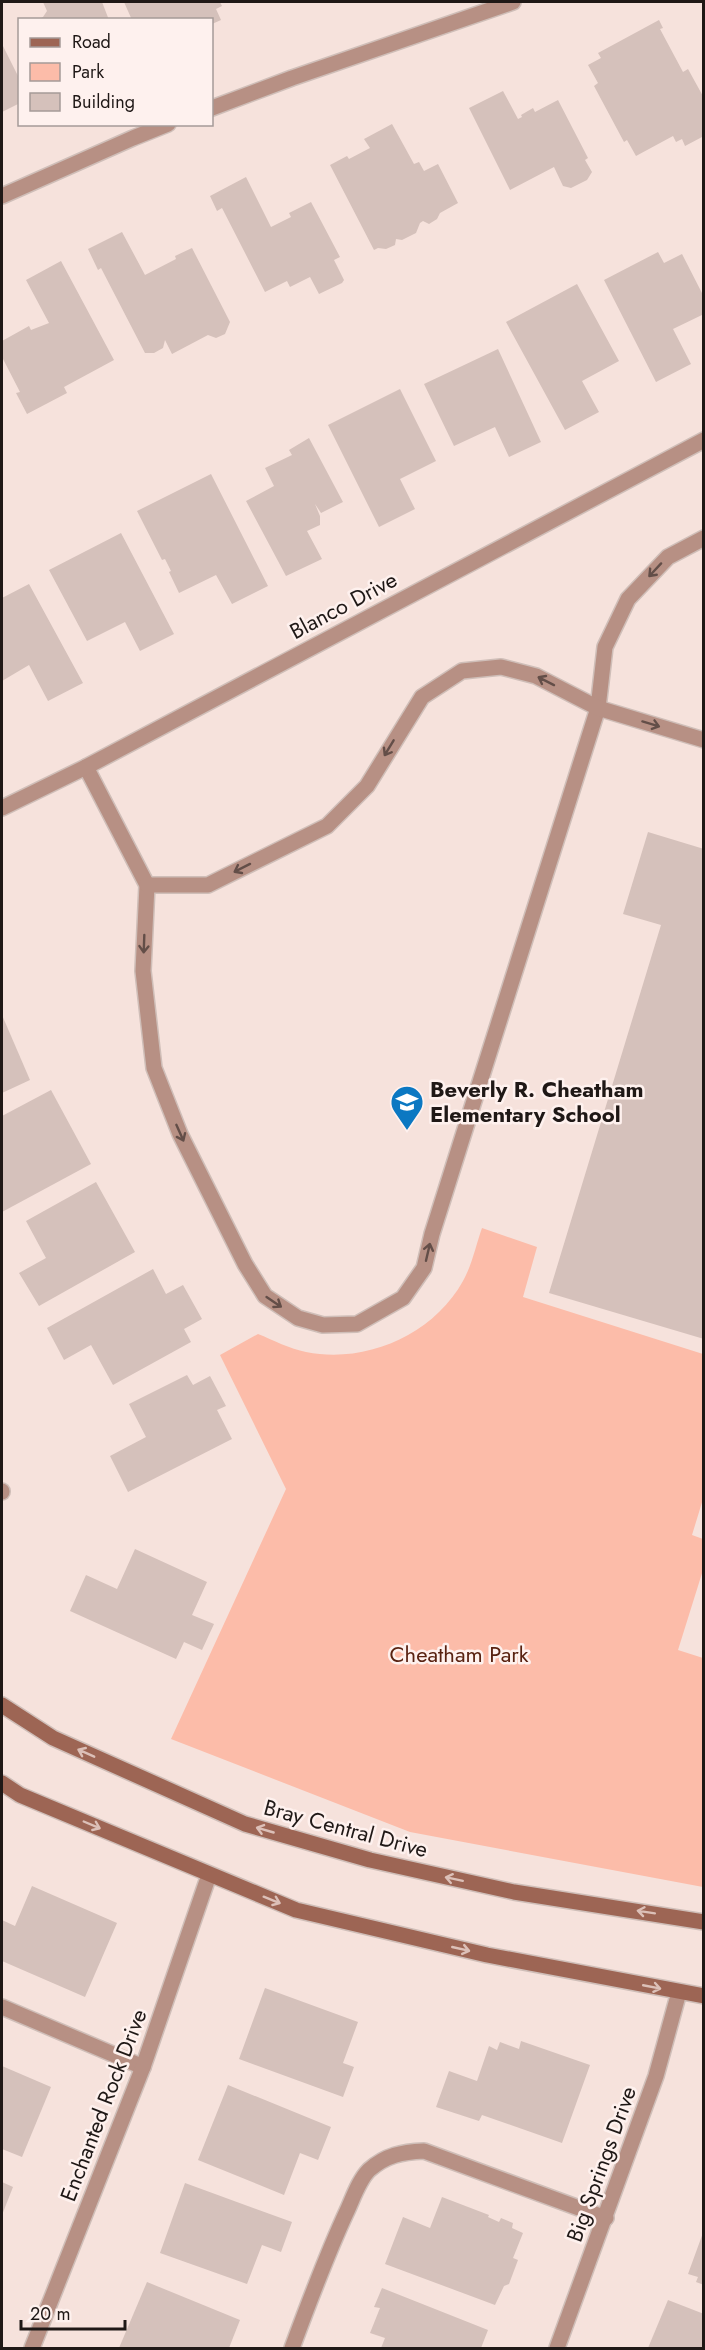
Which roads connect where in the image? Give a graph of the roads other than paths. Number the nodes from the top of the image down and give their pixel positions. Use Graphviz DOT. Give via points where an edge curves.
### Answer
graph roads {
  1 [pos="513,2"];
  2 [pos="213,108"];
  3 [pos="163,126"];
  4 [pos="2,196"];
  5 [pos="704,440"];
  6 [pos="704,538"];
  7 [pos="598,708"];
  8 [pos="704,740"];
  9 [pos="86,766"];
  10 [pos="2,808"];
  11 [pos="147,885"];
  12 [pos="2,1705"];
  13 [pos="2,1783"];
  14 [pos="209,1875"];
  15 [pos="704,1922"];
  16 [pos="680,1992"];
  17 [pos="704,1996"];
  18 [pos="2,2007"];
  19 [pos="143,2067"];
  20 [pos="606,2218"];
  21 [pos="32,2349"];
  22 [pos="292,2349"];
  23 [pos="557,2349"];
  1 -- 2 [label="street"];
  3 -- 4 [label="street"];
  5 -- 9 [label="street, Blanco Drive"];
  6 -- 7 [label="street, one-way" via="668,557 628,599 605,647"];
  7 -- 8 [label="street, one-way"];
  7 -- 11 [label="street, one-way" via="536,676 501,667 462,672 422,697 367,786 327,826 208,885"];
  11 -- 7 [label="street, one-way" via="143,971 154,1068 180,1134 265,1296 298,1318 323,1325 357,1324 403,1298 424,1268"];
  9 -- 10 [label="street, Blanco Drive"];
  9 -- 11 [label="street"];
  15 -- 12 [label="street, Bray Central Drive, one-way" via="514,1892 370,1860 245,1824 53,1738"];
  13 -- 14 [label="street, one-way" via="20,1795"];
  14 -- 16 [label="street, one-way" via="296,1910 487,1955"];
  14 -- 19 [label="street, Enchanted Rock Drive"];
  16 -- 17 [label="street"];
  16 -- 20 [label="street, Big Springs Drive" via="656,2076"];
  18 -- 19 [label="street"];
  19 -- 21 [label="street, Enchanted Rock Drive"];
  20 -- 22 [label="street" via="424,2151 403,2152 383,2159 367,2172 356,2191"];
  20 -- 23 [label="street, Big Springs Drive"];
}
